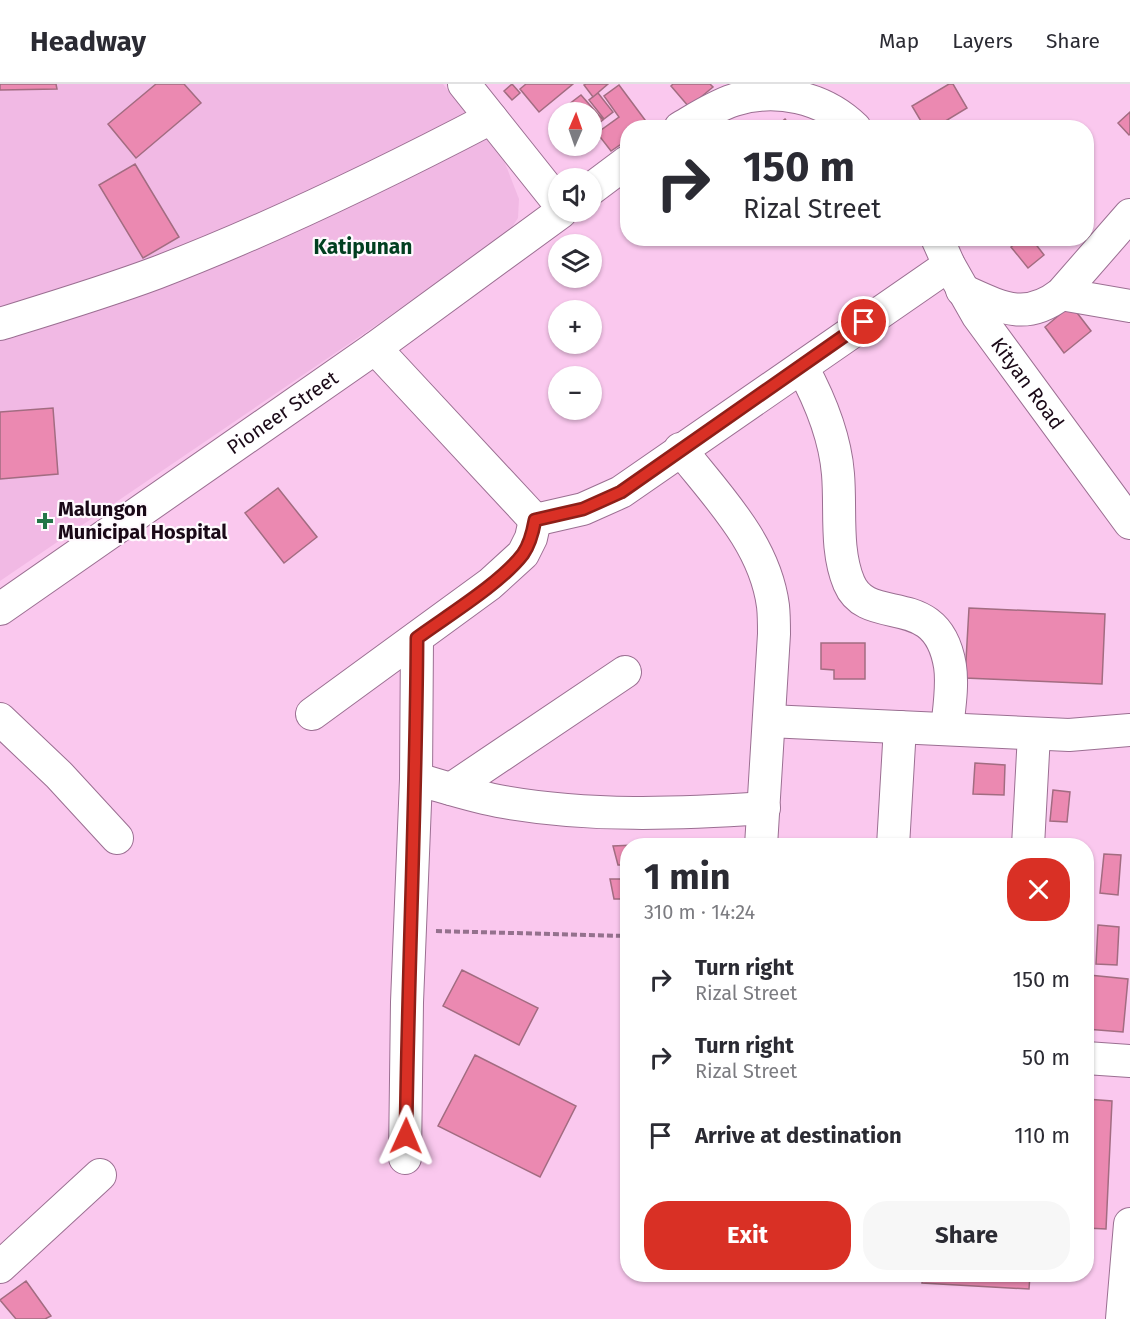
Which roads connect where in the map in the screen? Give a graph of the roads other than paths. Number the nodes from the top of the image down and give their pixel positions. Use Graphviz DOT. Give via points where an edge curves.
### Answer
graph roads {
  1 [pos="464,84"];
  2 [pos="491,118"];
  3 [pos="694,120"];
  4 [pos="846,120"];
  5 [pos="620,167"];
  6 [pos="602,181"];
  7 [pos="548,189"];
  8 [pos="1130,215"];
  9 [pos="548,222"];
  10 [pos="949,264"];
  11 [pos="1061,294"];
  12 [pos="1130,306"];
  13 [pos="0,324"];
  14 [pos="375,348"];
  15 [pos="802,367"];
  16 [pos="680,449"];
  17 [pos="535,520"];
  18 [pos="1130,523"];
  19 [pos="0,609"];
  20 [pos="417,638"];
  21 [pos="625,672"];
  22 [pos="312,714"];
  23 [pos="0,719"];
  24 [pos="769,721"];
  25 [pos="900,727"];
  26 [pos="948,729"];
  27 [pos="1130,730"];
  28 [pos="1034,734"];
  29 [pos="416,778"];
  30 [pos="452,789"];
  31 [pos="764,808"];
  32 [pos="117,838"];
  33 [pos="762,838"];
  34 [pos="893,838"];
  35 [pos="1028,838"];
  36 [pos="1094,1059"];
  37 [pos="1130,1061"];
  38 [pos="405,1158"];
  39 [pos="100,1175"];
  40 [pos="1130,1224"];
  41 [pos="0,1267"];
  42 [pos="1122,1319"];
  1 -- 2 [label="street"];
  2 -- 7 [label="street"];
  2 -- 13 [label="street" via="336,195 232,241 80,300"];
  3 -- 4 [label="street" via="735,100 769,95 799,97 822,104"];
  5 -- 6 [label="street"];
  8 -- 11 [label="street"];
  9 -- 14 [label="street, Pioneer Street"];
  10 -- 11 [label="street" via="1003,308 1033,310 1048,305"];
  10 -- 15 [label="street"];
  10 -- 18 [label="street, Kityan Road" via="978,316"];
  11 -- 12 [label="street"];
  14 -- 17 [label="street"];
  14 -- 19 [label="street, Pioneer Street"];
  15 -- 16 [label="street"];
  15 -- 26 [label="street" via="822,408 833,443 843,561 849,584 859,599 915,615 933,627 944,644 950,666"];
  16 -- 17 [label="street" via="605,500"];
  16 -- 24 [label="street" via="740,523 766,577 774,634"];
  17 -- 20 [label="street" via="523,554 490,584"];
  20 -- 22 [label="street"];
  20 -- 29 [label="street"];
  21 -- 30 [label="street"];
  23 -- 32 [label="street"];
  24 -- 25 [label="street"];
  24 -- 31 [label="street"];
  25 -- 26 [label="street"];
  25 -- 34 [label="street"];
  26 -- 28 [label="street"];
  27 -- 28 [label="street"];
  28 -- 35 [label="street"];
  29 -- 30 [label="street"];
  29 -- 38 [label="street"];
  30 -- 31 [label="street" via="503,802 563,810 649,814"];
  31 -- 33 [label="street"];
  36 -- 37 [label="street"];
  39 -- 41 [label="street"];
  40 -- 42 [label="street"];
}
